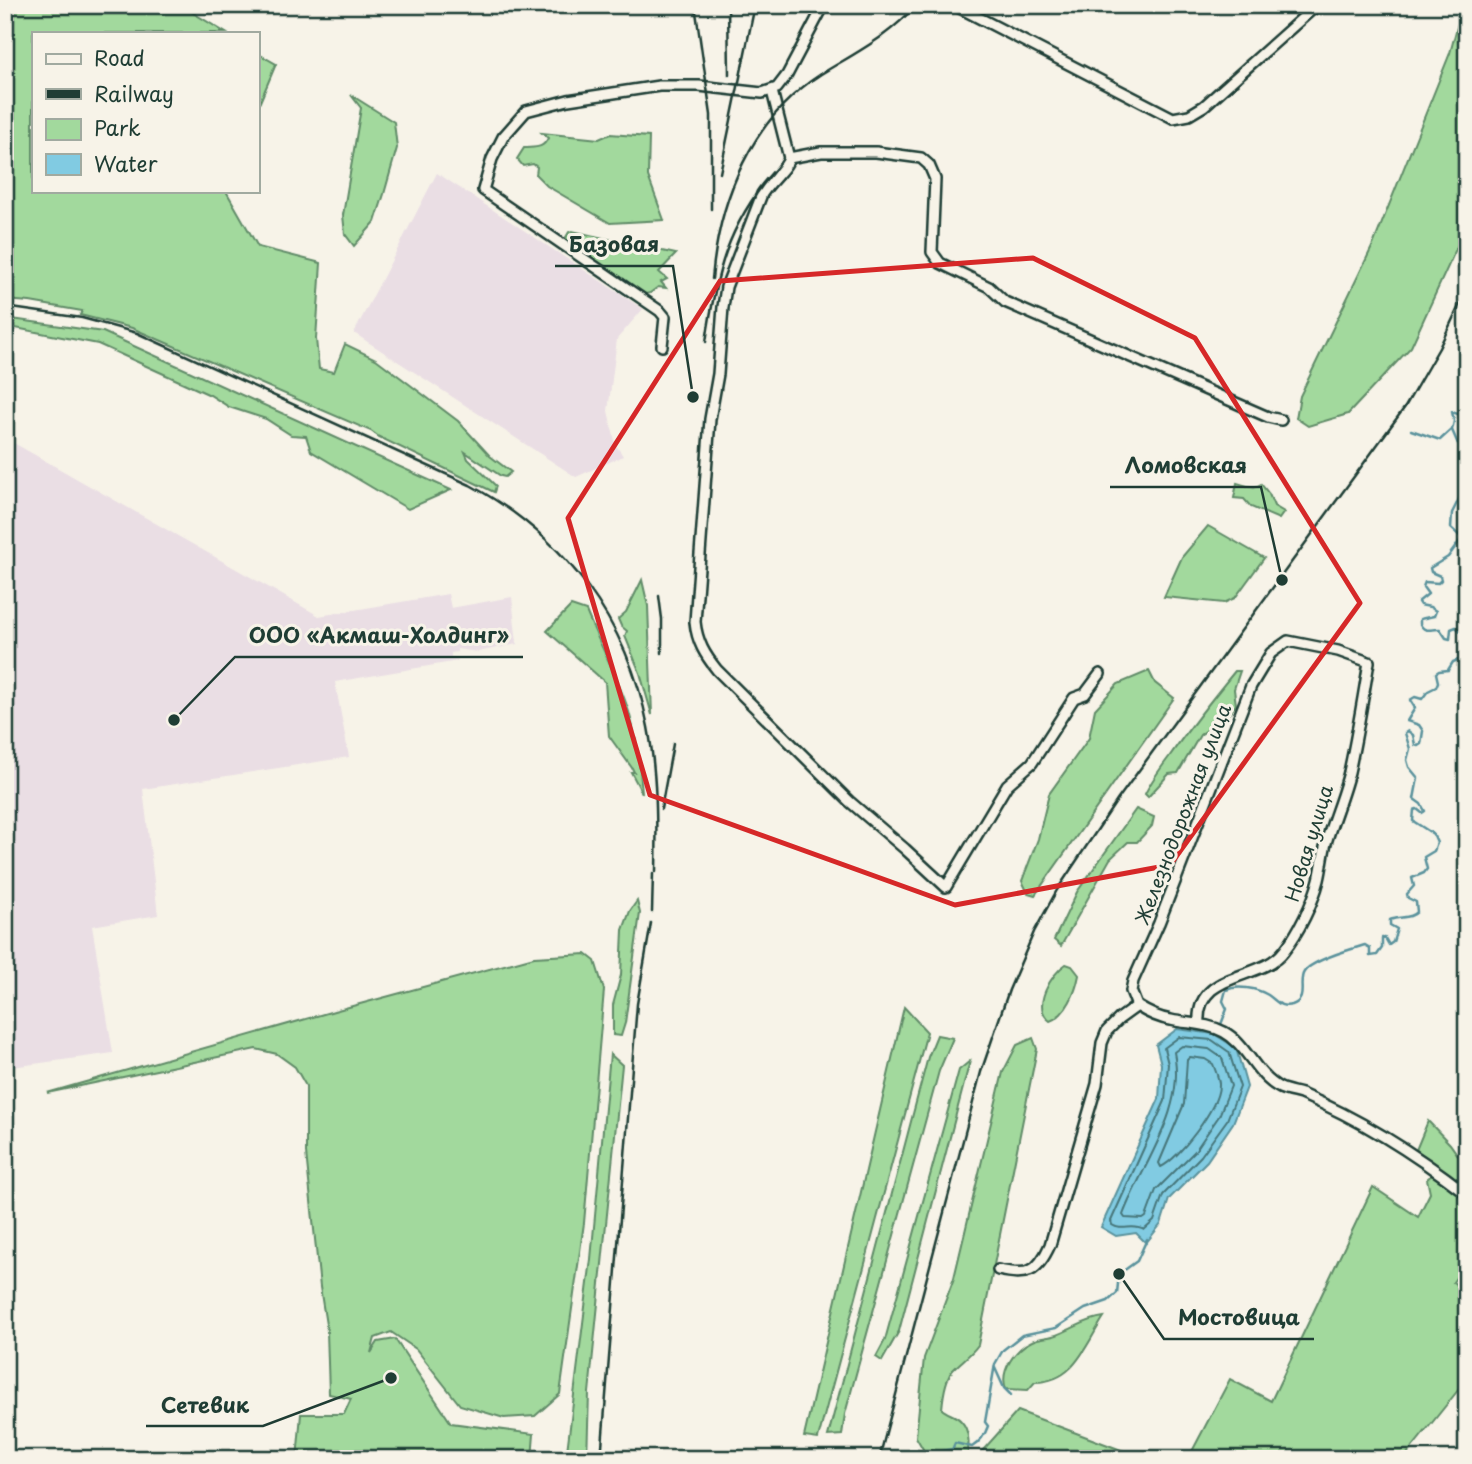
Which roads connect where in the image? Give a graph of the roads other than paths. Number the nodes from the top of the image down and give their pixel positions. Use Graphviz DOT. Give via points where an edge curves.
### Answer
graph roads {
  1 [pos="824,5"];
  2 [pos="954,5"];
  3 [pos="1317,5"];
  4 [pos="772,91"];
  5 [pos="789,158"];
  6 [pos="662,346"];
  7 [pos="1281,421"];
  8 [pos="1369,662"];
  9 [pos="1100,674"];
  10 [pos="1137,1006"];
  11 [pos="1199,1024"];
  12 [pos="1467,1194"];
  13 [pos="998,1270"];
  1 -- 4 [label="street" via="793,66"];
  2 -- 3 [label="street" via="1173,118 1204,107"];
  4 -- 5 [label="street"];
  4 -- 6 [label="street" via="673,85 568,100 526,111 503,137 492,159 483,190 660,311 665,317"];
  5 -- 7 [label="street" via="821,152 921,158 935,179 932,252 940,262 989,287 1005,302"];
  5 -- 9 [label="street" via="787,167 770,180 762,194 726,287 710,419 696,632 702,648 717,670 849,801 946,887 1007,785 1032,763 1074,698 1085,694"];
  8 -- 10 [label="street, Железнодорожная улица" via="1288,641 1271,653 1251,687 1133,981 1131,991"];
  8 -- 11 [label="street, Новая улица" via="1348,773 1318,882 1294,938 1282,955 1227,979 1208,996 1198,1010"];
  10 -- 11 [label="street" via="1153,1016"];
  10 -- 13 [label="street" via="1107,1031 1102,1043 1097,1084 1041,1264 1015,1274"];
  11 -- 12 [label="street" via="1236,1039 1262,1074 1280,1088 1370,1130"];
}
